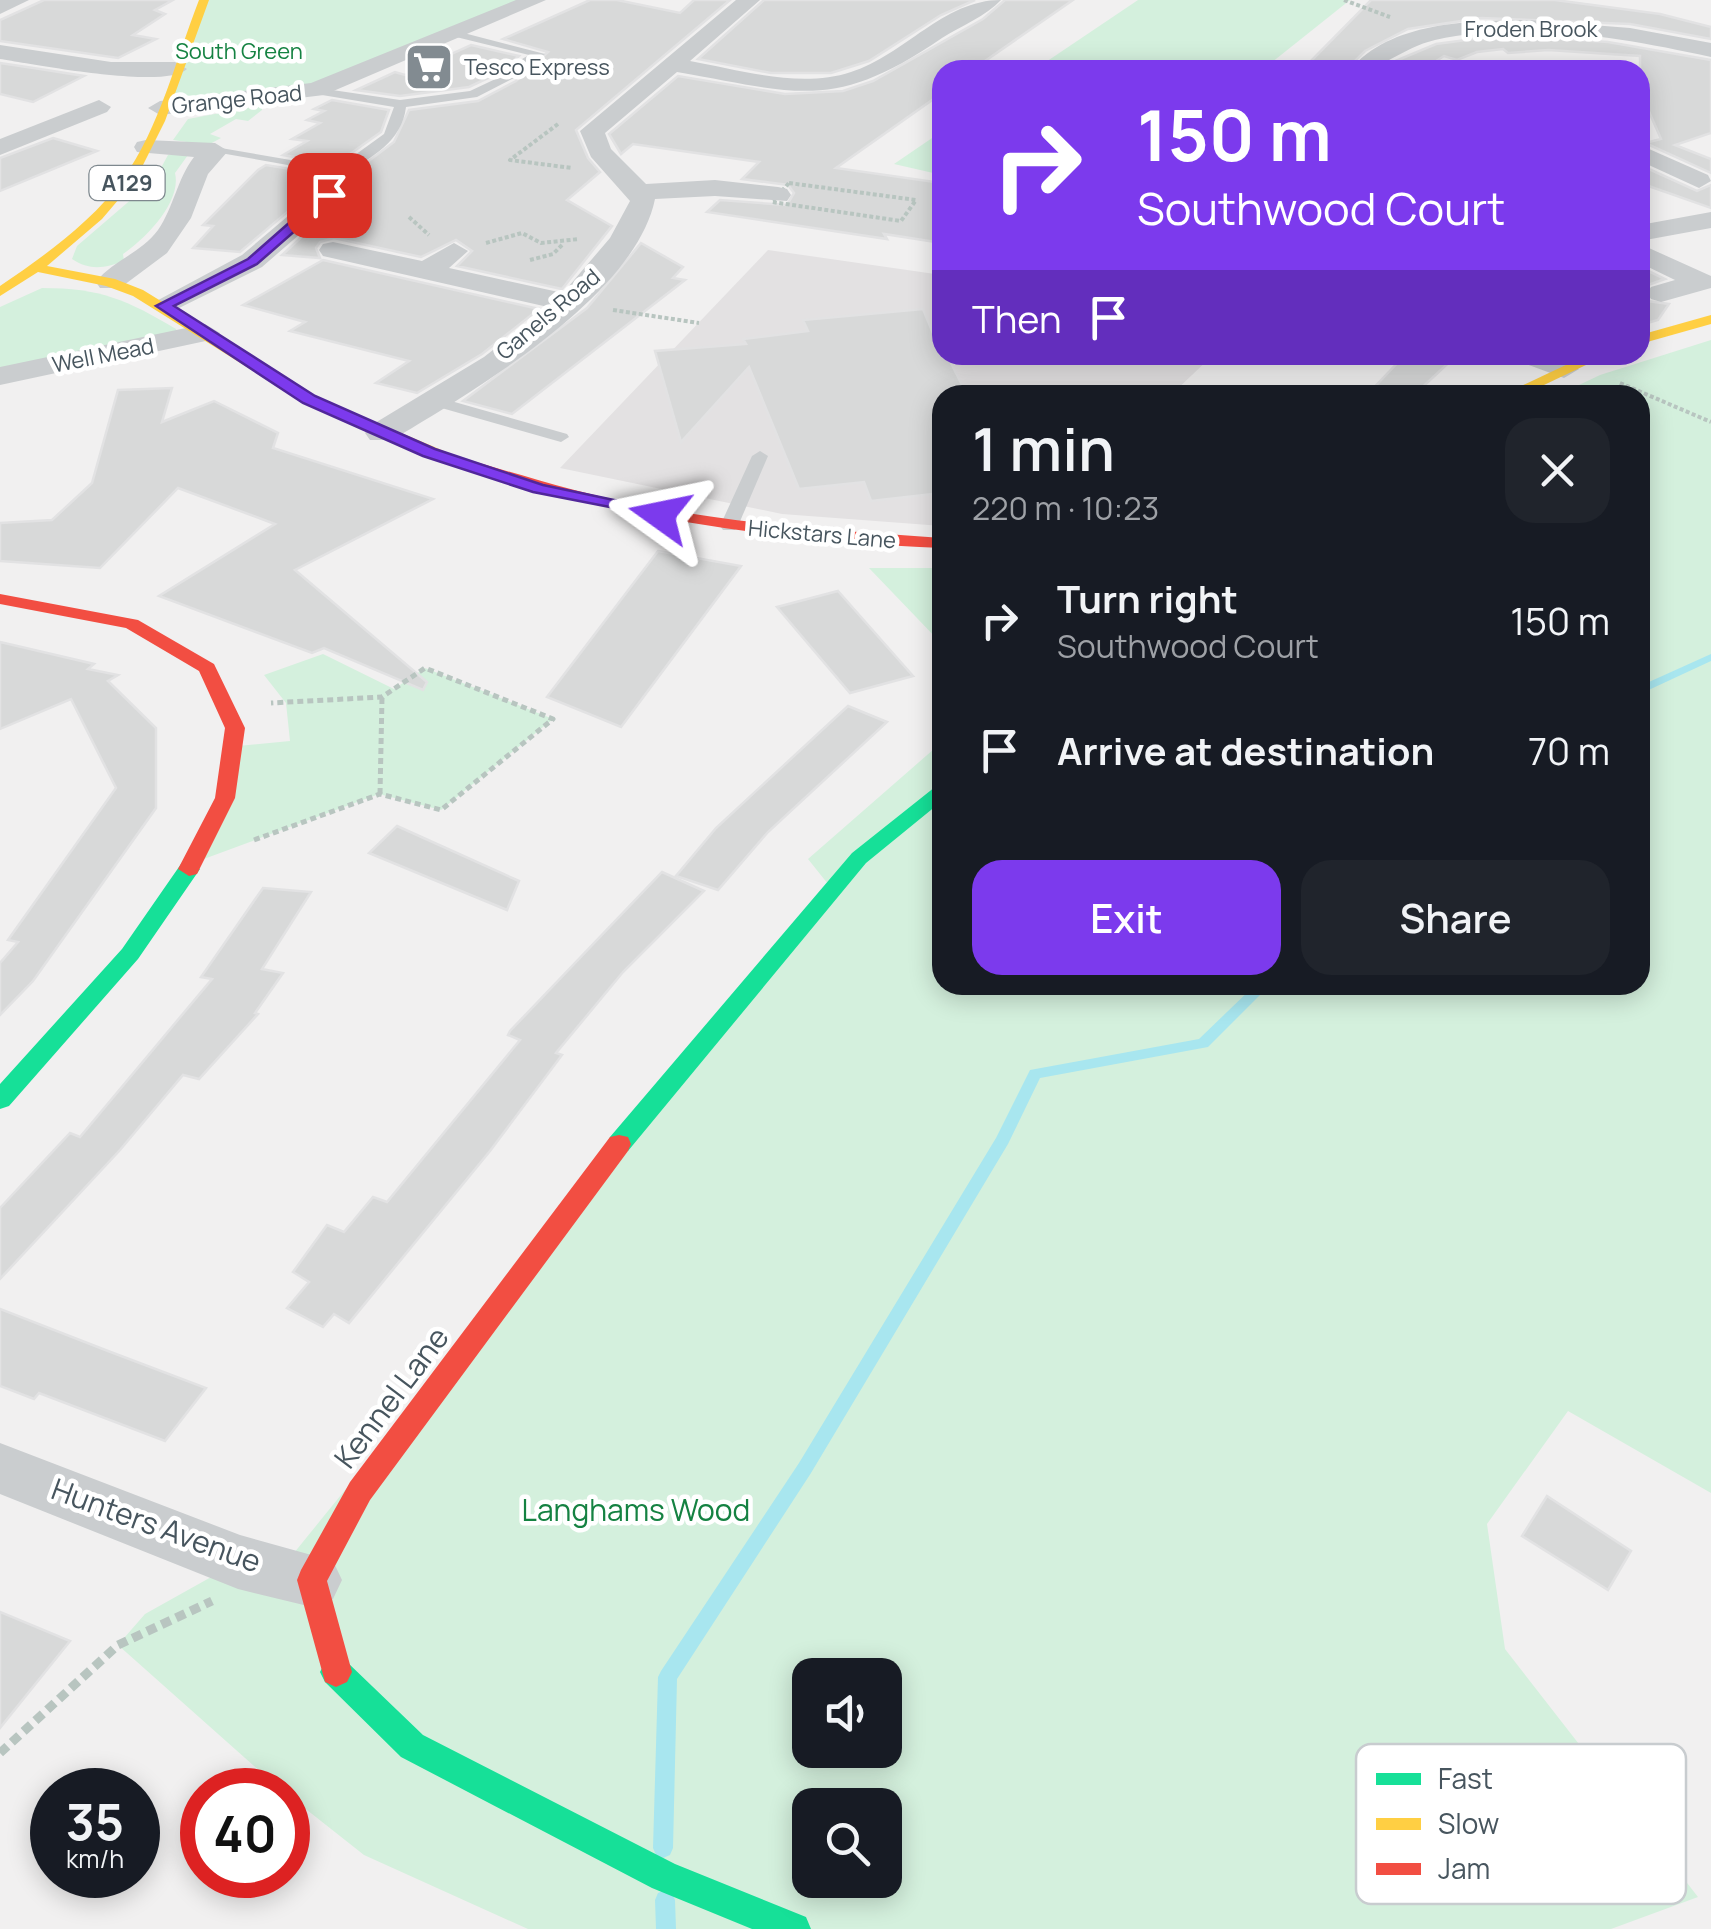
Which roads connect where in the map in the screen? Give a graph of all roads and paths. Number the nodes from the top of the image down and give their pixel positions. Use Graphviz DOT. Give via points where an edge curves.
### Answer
graph roads {
  1 [pos="18,0"];
  2 [pos="204,0"];
  3 [pos="534,0"];
  4 [pos="749,0"];
  5 [pos="990,0"];
  6 [pos="1521,3"];
  7 [pos="0,8"];
  8 [pos="1550,25"];
  9 [pos="456,34"];
  10 [pos="1711,50"];
  11 [pos="0,52"];
  12 [pos="1372,60"];
  13 [pos="670,64"];
  14 [pos="174,69"];
  15 [pos="316,90"];
  16 [pos="400,104"];
  17 [pos="160,108"];
  18 [pos="98,118"];
  19 [pos="0,148"];
  20 [pos="146,148"];
  21 [pos="215,151"];
  22 [pos="1650,156"];
  23 [pos="1705,169"];
  24 [pos="640,192"];
  25 [pos="329,195"];
  26 [pos="778,195"];
  27 [pos="1711,220"];
  28 [pos="633,224"];
  29 [pos="1650,231"];
  30 [pos="564,243"];
  31 [pos="334,250"];
  32 [pos="454,251"];
  33 [pos="1650,257"];
  34 [pos="527,261"];
  35 [pos="37,268"];
  36 [pos="427,270"];
  37 [pos="110,282"];
  38 [pos="0,292"];
  39 [pos="1661,293"];
  40 [pos="567,303"];
  41 [pos="163,306"];
  42 [pos="1650,320"];
  43 [pos="1698,323"];
  44 [pos="699,324"];
  45 [pos="205,333"];
  46 [pos="1650,337"];
  47 [pos="1563,365"];
  48 [pos="1575,365"];
  49 [pos="1570,367"];
  50 [pos="0,376"];
  51 [pos="1531,385"];
  52 [pos="1616,385"];
  53 [pos="1650,398"];
  54 [pos="437,402"];
  55 [pos="1711,422"];
  56 [pos="381,432"];
  57 [pos="561,437"];
  58 [pos="760,456"];
  59 [pos="729,526"];
  60 [pos="932,541"];
  61 [pos="0,599"];
  62 [pos="382,698"];
  63 [pos="230,705"];
  64 [pos="380,794"];
  65 [pos="932,798"];
  66 [pos="194,863"];
  67 [pos="0,1100"];
  68 [pos="0,1468"];
  69 [pos="297,1574"];
  70 [pos="0,1753"];
  71 [pos="794,1929"];
  1 -- 7 [label="street"];
  2 -- 14 [label="street, A129"];
  3 -- 9 [label="street, Grange Road"];
  4 -- 13 [label="street"];
  5 -- 13 [label="street" via="854,79 808,84"];
  6 -- 8 [label="street"];
  8 -- 10 [label="street, Froden Brook" via="1620,30"];
  8 -- 12 [label="street, Froden Brook" via="1428,31 1385,47"];
  9 -- 15 [label="street, Grange Road"];
  9 -- 16 [label="lane" via="540,54 473,94"];
  11 -- 14 [label="street" via="112,69"];
  13 -- 24 [label="street" via="592,132 596,150"];
  14 -- 17 [label="street, A129"];
  15 -- 16 [label="lane"];
  15 -- 17 [label="street, Grange Road"];
  16 -- 21 [label="lane" via="400,124 388,139 339,172"];
  17 -- 20 [label="street, A129"];
  18 -- 19 [label="street" via="67,121"];
  20 -- 21 [label="street"];
  20 -- 35 [label="street, A129" via="120,192"];
  21 -- 37 [label="street" via="196,166 168,237"];
  22 -- 23 [label="street"];
  24 -- 26 [label="street" via="715,188"];
  24 -- 28 [label="street, Ganels Road"];
  25 -- 41 [label="street" via="252,262"];
  26 -- 26 [label="path" via="772,202 901,221 916,200 788,183"];
  27 -- 29 [label="street"];
  28 -- 30 [label="path"];
  28 -- 40 [label="street, Ganels Road"];
  30 -- 32 [label="path" via="541,243 522,233"];
  30 -- 34 [label="path" via="553,254"];
  31 -- 36 [label="street"];
  32 -- 36 [label="street"];
  33 -- 39 [label="street" via="1701,282"];
  35 -- 37 [label="street, Hickstars Lane"];
  35 -- 38 [label="street, A129"];
  36 -- 40 [label="street"];
  37 -- 41 [label="street, Hickstars Lane"];
  40 -- 44 [label="path"];
  40 -- 54 [label="street, Ganels Road"];
  41 -- 45 [label="street, Hickstars Lane"];
  42 -- 43 [label="street"];
  43 -- 46 [label="street"];
  45 -- 50 [label="street, Well Mead"];
  45 -- 56 [label="street, Hickstars Lane" via="309,399"];
  47 -- 49 [label="street"];
  48 -- 49 [label="street"];
  49 -- 51 [label="street"];
  49 -- 52 [label="path"];
  53 -- 55 [label="path"];
  54 -- 56 [label="street, Ganels Road"];
  54 -- 57 [label="lane"];
  56 -- 59 [label="street, Hickstars Lane" via="539,489"];
  58 -- 59 [label="lane"];
  59 -- 60 [label="street, Hickstars Lane"];
  61 -- 63 [label="street" via="142,626 193,655 221,684"];
  62 -- 63 [label="path"];
  62 -- 64 [label="path"];
  62 -- 64 [label="path" via="425,668 553,719 441,810"];
  63 -- 66 [label="street" via="236,764"];
  64 -- 66 [label="path"];
  65 -- 69 [label="street, Kennel Lane" via="859,858 629,1131"];
  66 -- 67 [label="street" via="93,1002"];
  68 -- 69 [label="street, Hunters Avenue" via="238,1562"];
  69 -- 70 [label="path" via="118,1646"];
  69 -- 71 [label="street" via="336,1674 412,1746 664,1876"];
}
